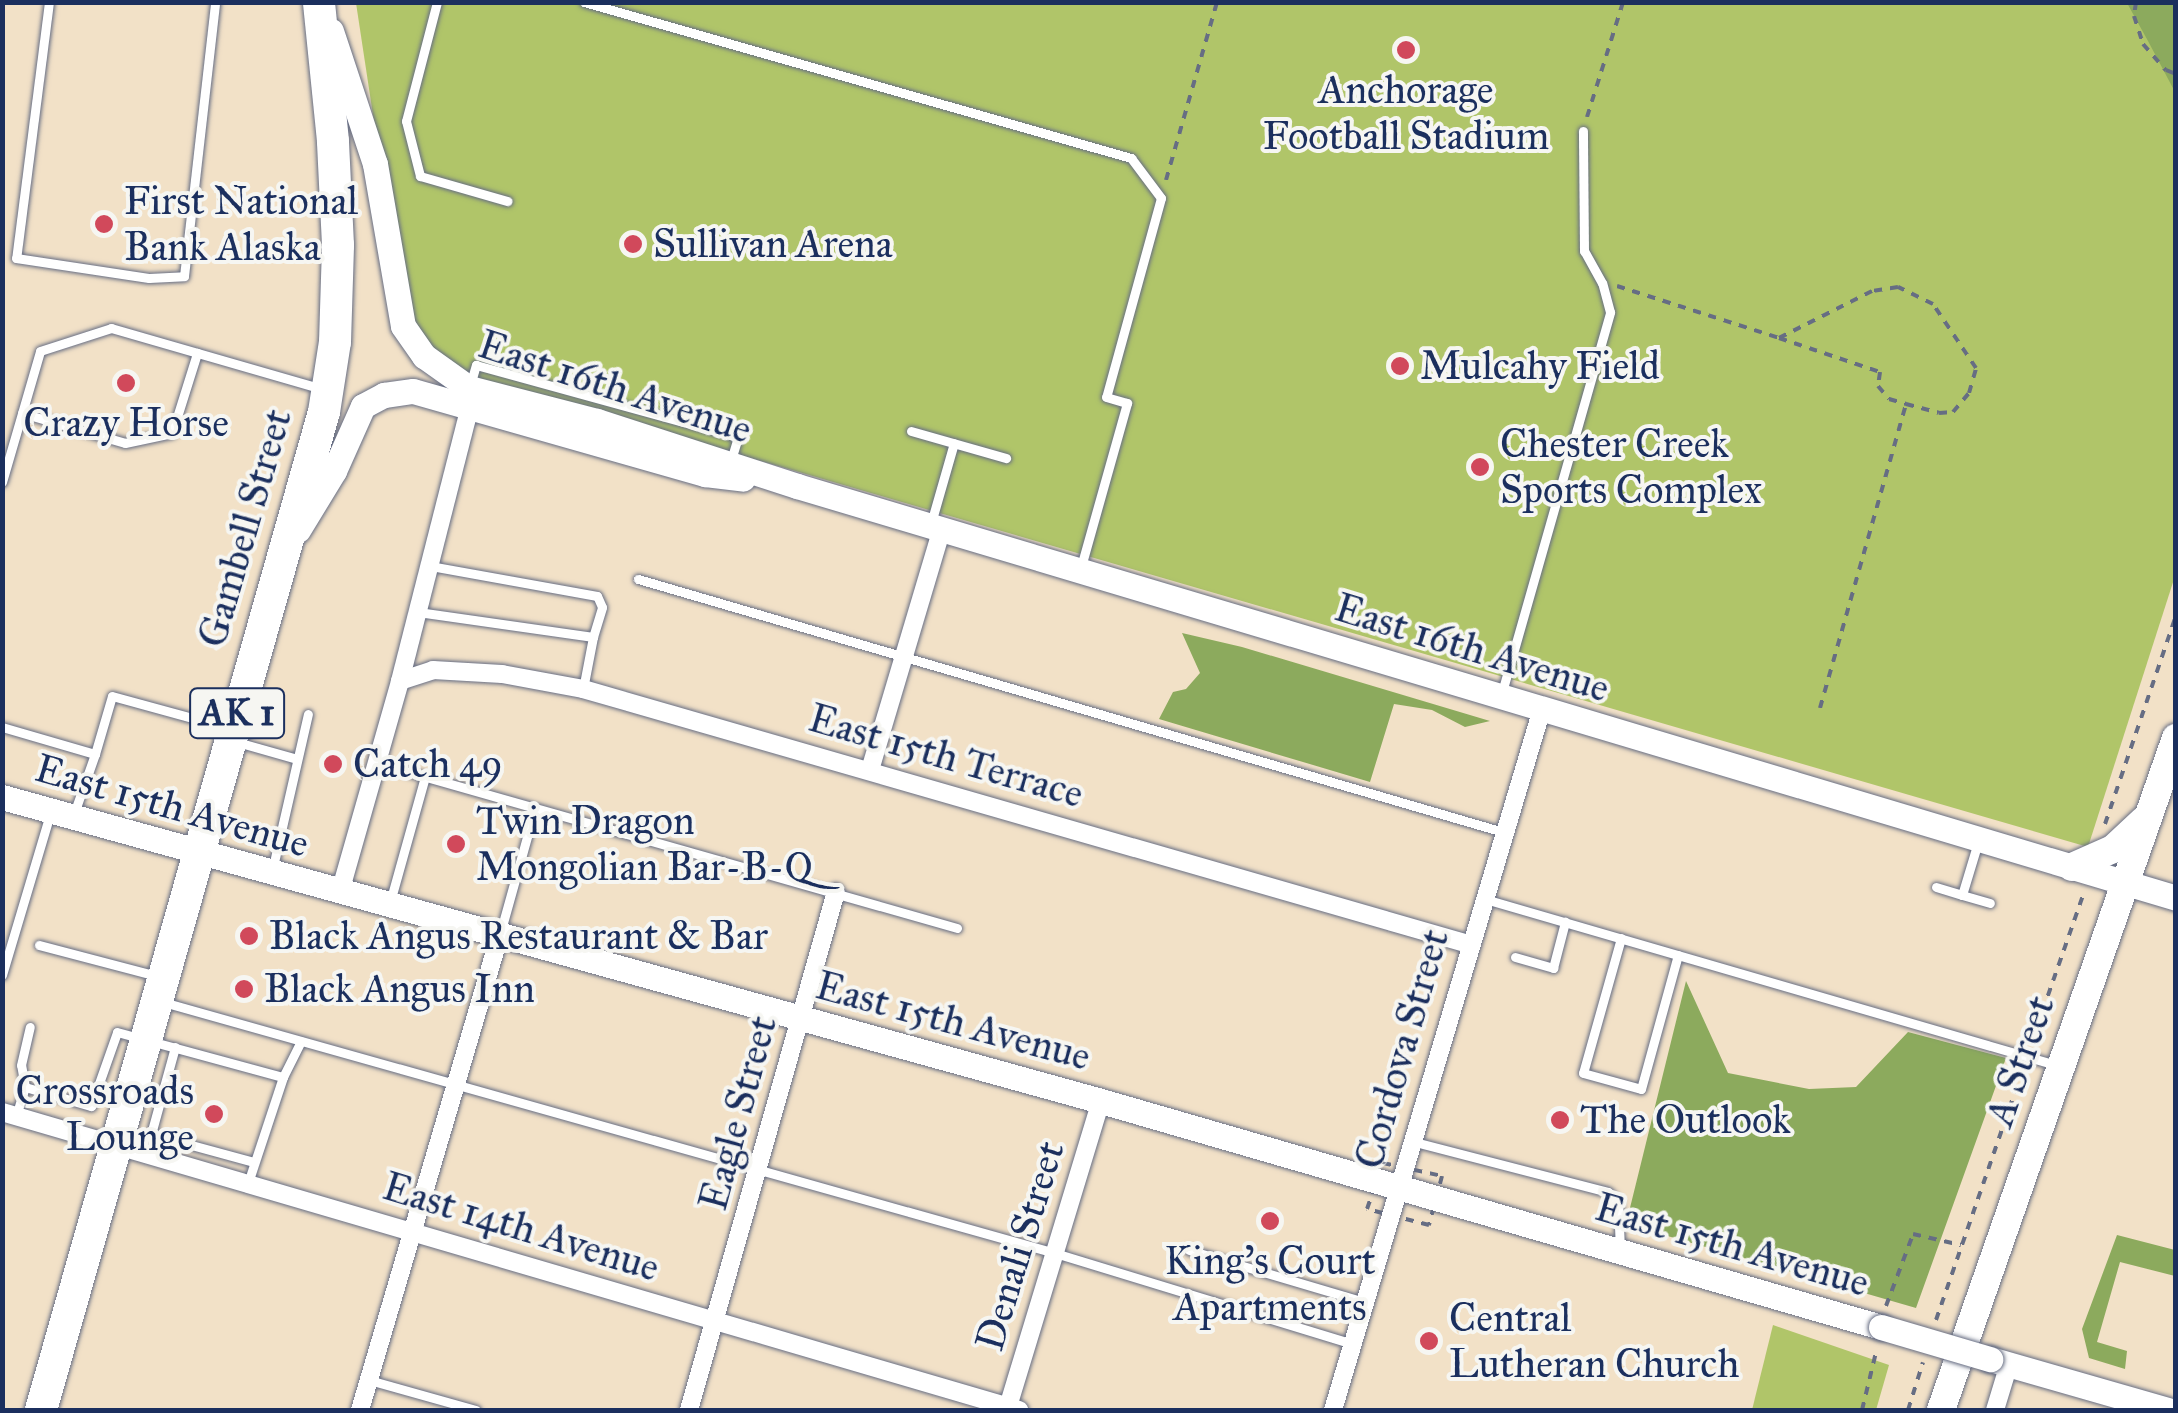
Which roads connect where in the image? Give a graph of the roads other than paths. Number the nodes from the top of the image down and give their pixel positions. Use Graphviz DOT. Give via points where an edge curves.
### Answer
graph roads {
  1 [pos="49,2"];
  2 [pos="214,2"];
  3 [pos="321,2"];
  4 [pos="438,2"];
  5 [pos="584,2"];
  6 [pos="1583,131"];
  7 [pos="507,201"];
  8 [pos="197,353"];
  9 [pos="327,391"];
  10 [pos="470,397"];
  11 [pos="22,413"];
  12 [pos="912,432"];
  13 [pos="954,443"];
  14 [pos="1006,458"];
  15 [pos="2,482"];
  16 [pos="797,486"];
  17 [pos="936,528"];
  18 [pos="277,565"];
  19 [pos="430,566"];
  20 [pos="1080,570"];
  21 [pos="638,579"];
  22 [pos="418,612"];
  23 [pos="593,638"];
  24 [pos="904,658"];
  25 [pos="400,681"];
  26 [pos="582,689"];
  27 [pos="1500,696"];
  28 [pos="1542,709"];
  29 [pos="308,714"];
  30 [pos="2,726"];
  31 [pos="218,731"];
  32 [pos="2176,738"];
  33 [pos="95,754"];
  34 [pos="297,759"];
  35 [pos="377,763"];
  36 [pos="870,770"];
  37 [pos="425,777"];
  38 [pos="2,797"];
  39 [pos="61,815"];
  40 [pos="2148,817"];
  41 [pos="532,819"];
  42 [pos="1503,832"];
  43 [pos="1978,839"];
  44 [pos="199,854"];
  45 [pos="2072,867"];
  46 [pos="272,874"];
  47 [pos="2124,883"];
  48 [pos="1936,888"];
  49 [pos="340,892"];
  50 [pos="836,892"];
  51 [pos="1962,895"];
  52 [pos="1482,898"];
  53 [pos="2176,898"];
  54 [pos="1990,903"];
  55 [pos="389,904"];
  56 [pos="1565,922"];
  57 [pos="957,928"];
  58 [pos="500,933"];
  59 [pos="1621,938"];
  60 [pos="1468,944"];
  61 [pos="38,945"];
  62 [pos="1678,955"];
  63 [pos="1515,956"];
  64 [pos="2,975"];
  65 [pos="161,990"];
  66 [pos="800,1018"];
  67 [pos="30,1027"];
  68 [pos="300,1041"];
  69 [pos="161,1043"];
  70 [pos="2060,1066"];
  71 [pos="121,1070"];
  72 [pos="283,1077"];
  73 [pos="456,1084"];
  74 [pos="25,1087"];
  75 [pos="1100,1101"];
  76 [pos="9,1114"];
  77 [pos="1411,1141"];
  78 [pos="117,1144"];
  79 [pos="254,1162"];
  80 [pos="758,1170"];
  81 [pos="248,1183"];
  82 [pos="1398,1187"];
  83 [pos="413,1230"];
  84 [pos="1188,1250"];
  85 [pos="1620,1251"];
  86 [pos="1055,1254"];
  87 [pos="1364,1302"];
  88 [pos="716,1323"];
  89 [pos="1352,1344"];
  90 [pos="1999,1362"];
  91 [pos="369,1380"];
  92 [pos="41,1410"];
  93 [pos="360,1410"];
  94 [pos="476,1410"];
  95 [pos="689,1410"];
  96 [pos="1011,1410"];
  97 [pos="1333,1410"];
  98 [pos="1941,1410"];
  99 [pos="1995,1410"];
  100 [pos="2168,1410"];
  1 -- 2 [label="lane" via="16,258 148,278 184,276"];
  3 -- 9 [label="highway, Gambell Street / AK 1" via="338,245"];
  3 -- 10 [label="street, East 16th Avenue" via="374,164 403,326 424,356"];
  4 -- 7 [label="lane" via="406,121 420,176"];
  5 -- 20 [label="lane" via="1132,158 1161,198 1106,398 1127,404"];
  6 -- 27 [label="lane" via="1584,251 1610,312"];
  8 -- 9 [label="lane"];
  8 -- 11 [label="lane" via="111,328 40,351"];
  8 -- 11 [label="lane" via="172,433 125,443"];
  9 -- 18 [label="highway, Gambell Street / AK 1"];
  10 -- 16 [label="street, East 16th Avenue"];
  10 -- 16 [label="street, East 16th Avenue" via="705,474"];
  10 -- 18 [label="street, East 16th Avenue" via="413,390 363,406 334,471"];
  10 -- 19 [label="street"];
  11 -- 15 [label="lane"];
  12 -- 13 [label="lane"];
  13 -- 14 [label="lane"];
  13 -- 17 [label="lane"];
  16 -- 17 [label="street, East 16th Avenue"];
  17 -- 20 [label="street, East 16th Avenue"];
  17 -- 24 [label="street"];
  18 -- 31 [label="highway, Gambell Street / AK 1"];
  19 -- 22 [label="street"];
  19 -- 23 [label="lane" via="597,596 602,608"];
  20 -- 27 [label="street, East 16th Avenue"];
  21 -- 24 [label="lane"];
  22 -- 23 [label="lane"];
  22 -- 25 [label="street"];
  23 -- 26 [label="lane"];
  24 -- 36 [label="street"];
  24 -- 42 [label="lane"];
  25 -- 26 [label="street, East 15th Terrace" via="433,670"];
  25 -- 35 [label="street"];
  26 -- 36 [label="street, East 15th Terrace"];
  27 -- 28 [label="street, East 16th Avenue"];
  28 -- 42 [label="street, Cordova Street"];
  28 -- 43 [label="street, East 16th Avenue"];
  29 -- 34 [label="lane"];
  30 -- 33 [label="lane"];
  31 -- 33 [label="lane" via="112,696"];
  31 -- 34 [label="lane"];
  31 -- 44 [label="highway, Gambell Street / AK 1"];
  32 -- 40 [label="main road, A Street"];
  33 -- 39 [label="lane"];
  34 -- 46 [label="lane"];
  35 -- 37 [label="lane"];
  35 -- 49 [label="street"];
  36 -- 60 [label="street, East 15th Terrace"];
  37 -- 50 [label="lane"];
  37 -- 55 [label="lane"];
  38 -- 39 [label="street, East 15th Avenue"];
  39 -- 44 [label="street, East 15th Avenue"];
  39 -- 64 [label="lane"];
  40 -- 45 [label="main road" via="2113,849"];
  40 -- 47 [label="main road, A Street"];
  41 -- 58 [label="lane"];
  42 -- 52 [label="street, Cordova Street"];
  43 -- 45 [label="street, East 16th Avenue"];
  43 -- 51 [label="lane"];
  44 -- 46 [label="street, East 15th Avenue"];
  44 -- 65 [label="highway, Gambell Street / AK 1"];
  45 -- 47 [label="street, East 16th Avenue"];
  46 -- 49 [label="street, East 15th Avenue"];
  47 -- 53 [label="street, East 16th Avenue"];
  47 -- 70 [label="main road, A Street"];
  48 -- 51 [label="lane"];
  49 -- 55 [label="street, East 15th Avenue"];
  50 -- 57 [label="lane"];
  50 -- 66 [label="street, Eagle Street"];
  51 -- 54 [label="lane"];
  52 -- 56 [label="lane"];
  52 -- 60 [label="street, Cordova Street"];
  55 -- 58 [label="street, East 15th Avenue"];
  56 -- 59 [label="lane"];
  56 -- 63 [label="lane" via="1552,968"];
  58 -- 66 [label="street, East 15th Avenue"];
  58 -- 73 [label="street"];
  59 -- 62 [label="lane"];
  59 -- 62 [label="lane" via="1583,1073 1641,1089"];
  60 -- 77 [label="street, Cordova Street"];
  61 -- 65 [label="lane"];
  62 -- 70 [label="lane"];
  65 -- 68 [label="lane"];
  65 -- 69 [label="highway, Gambell Street / AK 1"];
  66 -- 75 [label="street, East 15th Avenue"];
  66 -- 80 [label="street, Eagle Street"];
  67 -- 74 [label="lane" via="21,1065"];
  68 -- 72 [label="lane"];
  68 -- 73 [label="lane"];
  69 -- 71 [label="highway, Gambell Street / AK 1"];
  69 -- 72 [label="lane"];
  69 -- 79 [label="lane" via="151,1134"];
  70 -- 98 [label="main road, A Street"];
  71 -- 74 [label="lane" via="91,1106"];
  71 -- 78 [label="highway, Gambell Street / AK 1"];
  72 -- 79 [label="lane"];
  73 -- 80 [label="lane"];
  73 -- 83 [label="street"];
  74 -- 76 [label="lane"];
  75 -- 82 [label="street, East 15th Avenue"];
  75 -- 86 [label="street, Denali Street"];
  76 -- 78 [label="street, East 14th Avenue"];
  77 -- 82 [label="street, Cordova Street"];
  77 -- 85 [label="lane" via="1608,1192 1618,1202"];
  78 -- 81 [label="street, East 14th Avenue"];
  78 -- 92 [label="highway, Gambell Street / AK 1"];
  79 -- 81 [label="lane"];
  80 -- 86 [label="lane"];
  80 -- 88 [label="street, Eagle Street"];
  81 -- 83 [label="street, East 14th Avenue"];
  82 -- 85 [label="street, East 15th Avenue"];
  82 -- 87 [label="street, Cordova Street"];
  83 -- 88 [label="street, East 14th Avenue"];
  83 -- 91 [label="street"];
  84 -- 87 [label="lane"];
  85 -- 90 [label="street, East 15th Avenue, bridge"];
  86 -- 89 [label="lane"];
  86 -- 96 [label="street, Denali Street"];
  87 -- 89 [label="street, Cordova Street"];
  88 -- 95 [label="street, Eagle Street"];
  88 -- 96 [label="street, East 14th Avenue"];
  89 -- 97 [label="street, Cordova Street"];
  90 -- 99 [label="street"];
  90 -- 100 [label="street, East 15th Avenue"];
  91 -- 93 [label="street"];
  91 -- 94 [label="lane"];
}
